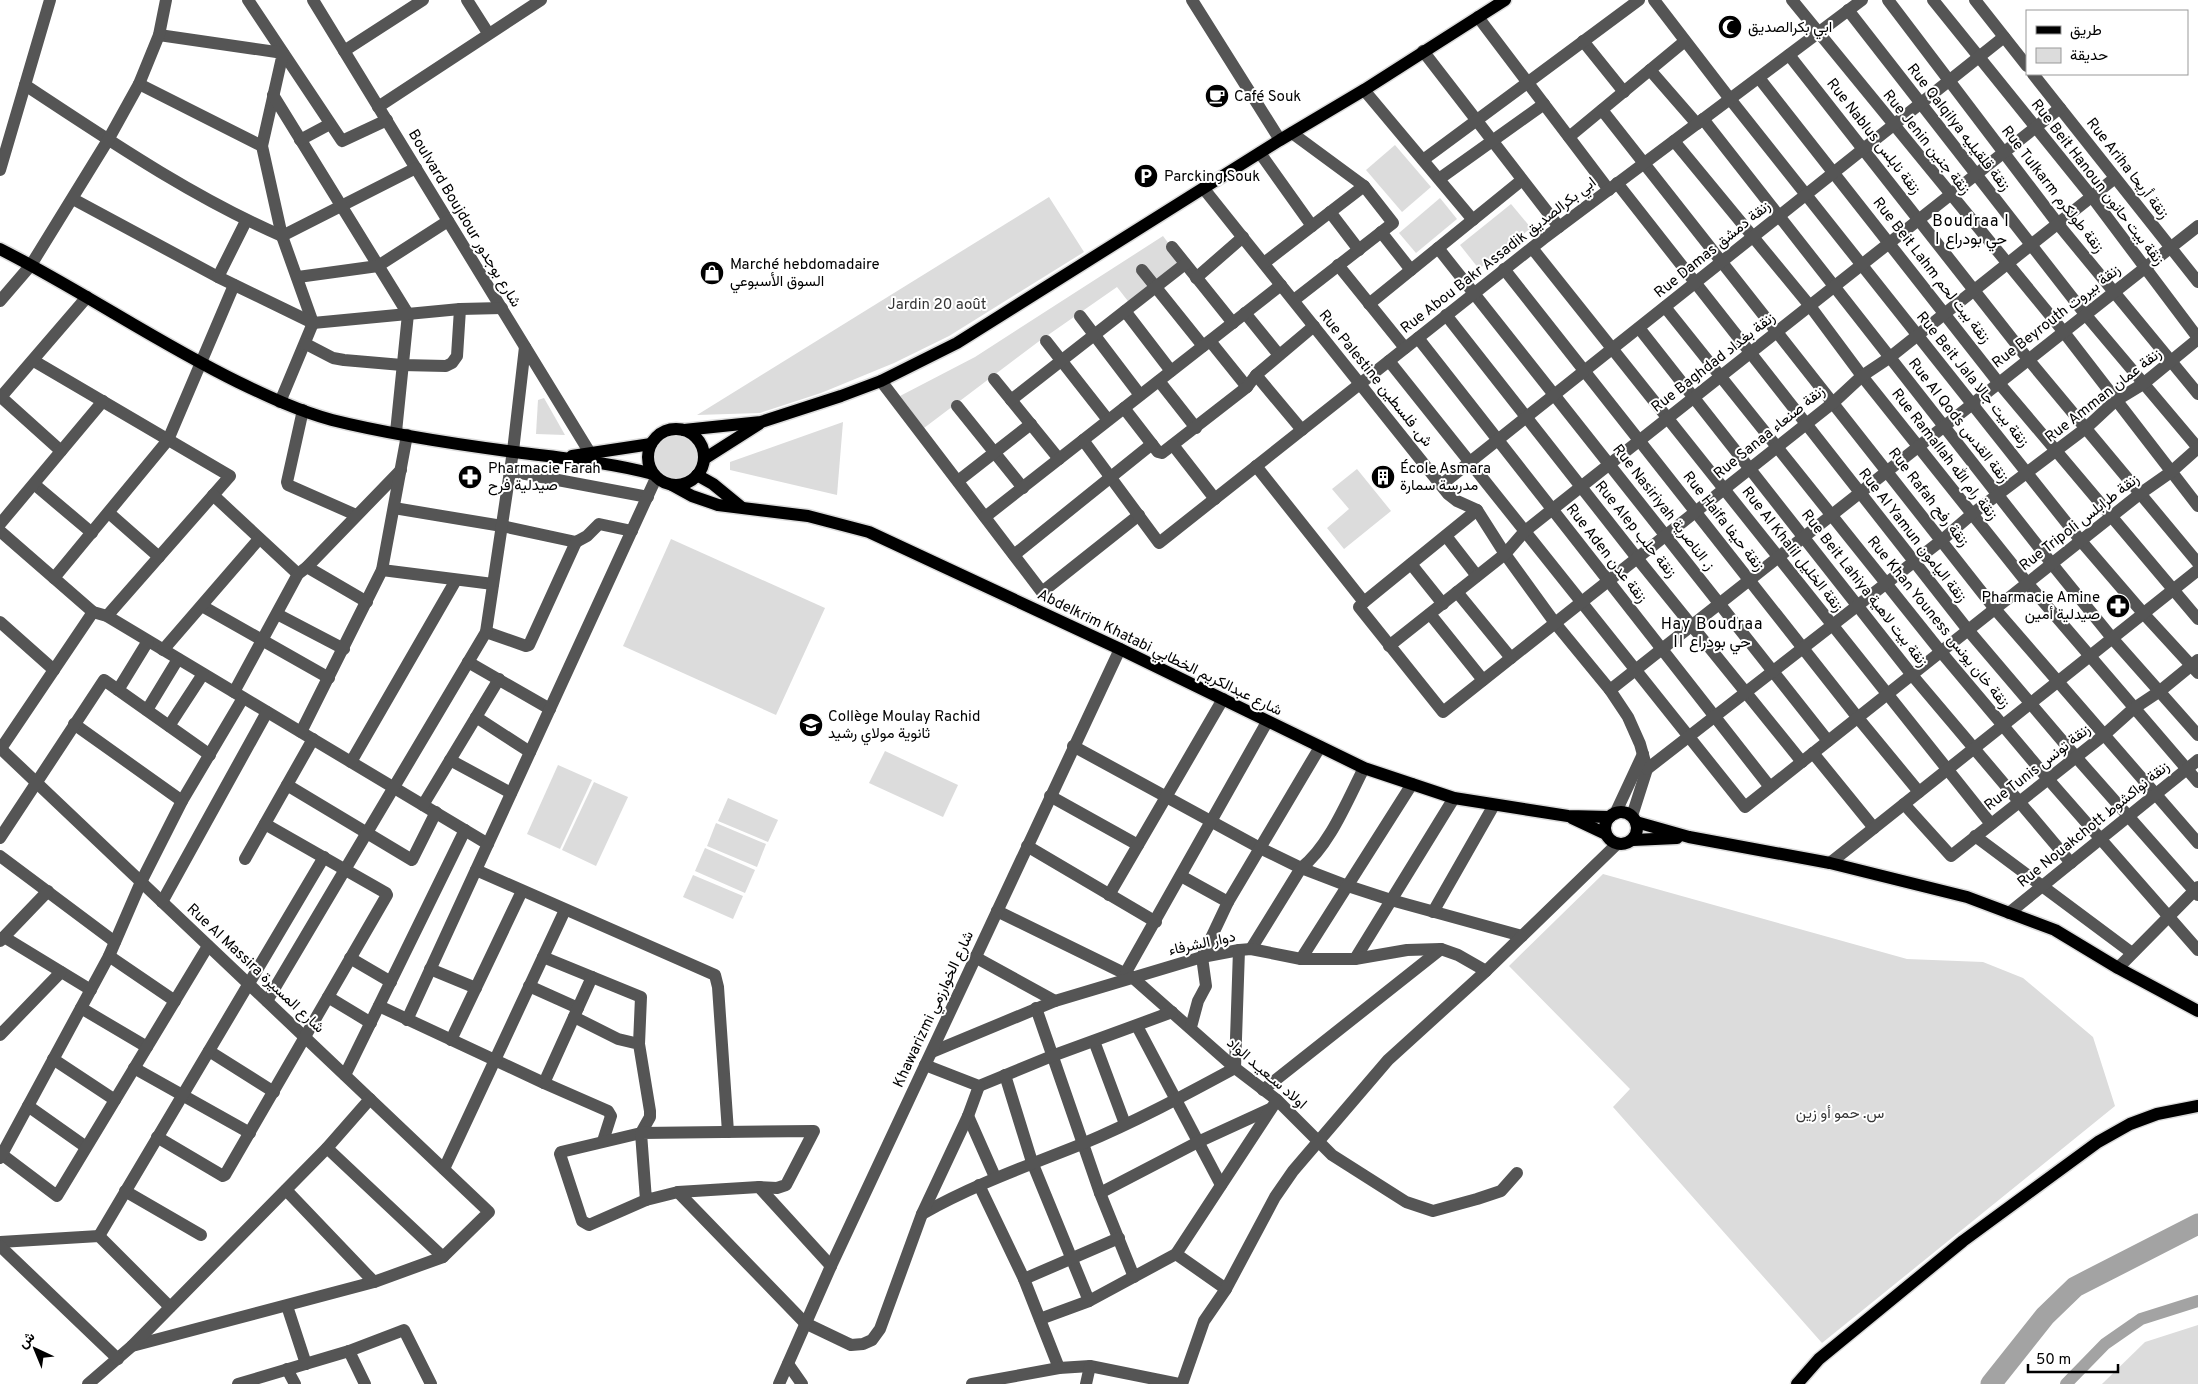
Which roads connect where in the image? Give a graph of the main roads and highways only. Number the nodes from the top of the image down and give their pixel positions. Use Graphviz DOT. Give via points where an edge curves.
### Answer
graph roads {
  1 [pos="1504,0"];
  2 [pos="0,249"];
  3 [pos="761,422"];
  4 [pos="684,430"];
  5 [pos="651,444"];
  6 [pos="562,457"];
  7 [pos="704,459"];
  8 [pos="654,476"];
  9 [pos="697,476"];
  10 [pos="672,486"];
  11 [pos="741,507"];
  12 [pos="1568,816"];
  13 [pos="1613,816"];
  14 [pos="1634,819"];
  15 [pos="1606,834"];
  16 [pos="1689,837"];
  17 [pos="1633,840"];
  18 [pos="2198,1011"];
  19 [pos="2198,1106"];
  20 [pos="1797,1384"];
  1 -- 3 [label="main road" via="957,343 881,381"];
  2 -- 6 [label="main road" via="201,364 280,402 332,420 513,452"];
  3 -- 4 [label="main road"];
  3 -- 7 [label="main road"];
  4 -- 5 [label="main road" via="665,431"];
  4 -- 7 [label="main road" via="697,438"];
  5 -- 6 [label="main road"];
  5 -- 8 [label="main road" via="648,459"];
  6 -- 8 [label="main road"];
  7 -- 9 [label="main road"];
  8 -- 10 [label="main road"];
  9 -- 10 [label="main road" via="686,484"];
  9 -- 11 [label="main road" via="713,484"];
  10 -- 11 [label="main road, Abdelkrim Khatabi شارع عبدالكريم الخطابي" via="709,502"];
  11 -- 12 [label="main road, Abdelkrim Khatabi شارع عبدالكريم الخطابي" via="808,516 869,532 1364,768 1454,798"];
  12 -- 13 [label="main road, Abdelkrim Khatabi شارع عبدالكريم الخطابي"];
  12 -- 15 [label="main road, Abdelkrim Khatabi شارع عبدالكريم الخطابي"];
  13 -- 14 [label="main road" via="1620,813"];
  13 -- 15 [label="main road"];
  14 -- 16 [label="main road"];
  14 -- 17 [label="main road" via="1636,834"];
  15 -- 17 [label="main road" via="1617,844"];
  16 -- 17 [label="main road"];
  16 -- 18 [label="main road" via="1830,863 1968,897 2055,930"];
  19 -- 20 [label="main road" via="2157,1114 2130,1124 2098,1142 1963,1240 1819,1359"];
}
